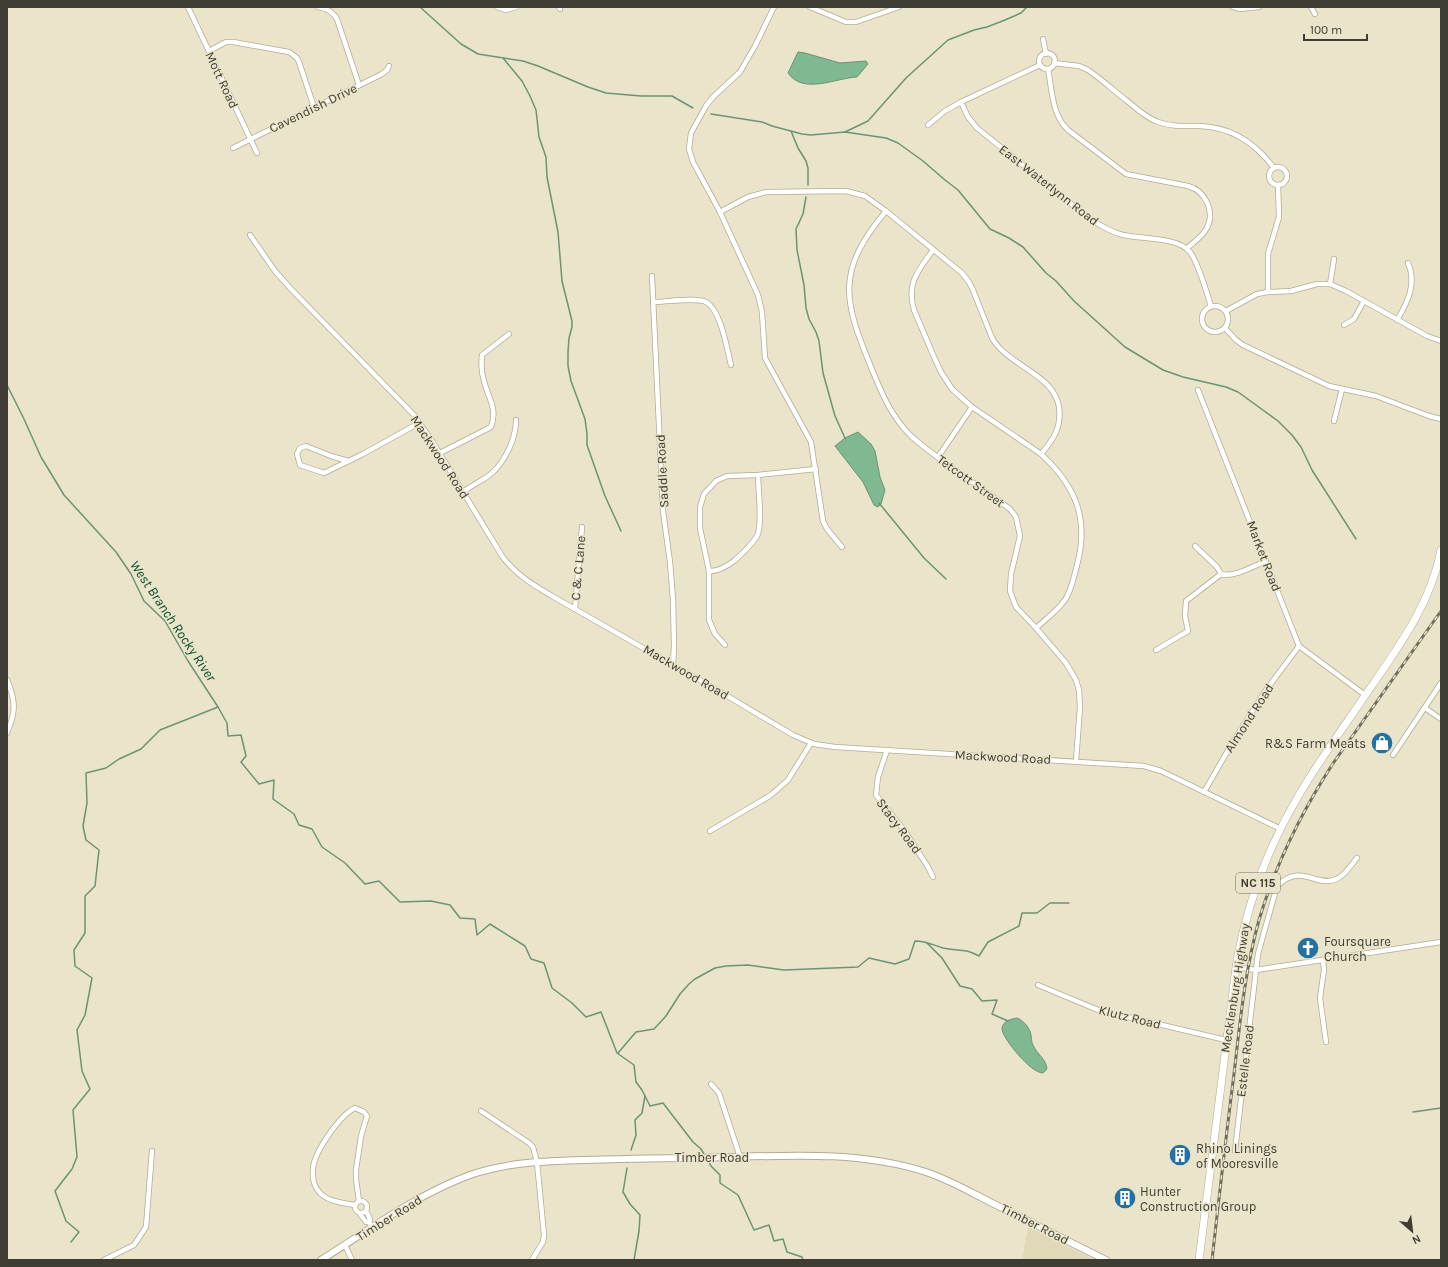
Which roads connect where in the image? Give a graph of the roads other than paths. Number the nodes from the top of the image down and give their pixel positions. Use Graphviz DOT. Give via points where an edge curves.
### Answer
graph roads {
  1 [pos="188,7"];
  2 [pos="318,7"];
  3 [pos="497,7"];
  4 [pos="516,7"];
  5 [pos="774,7"];
  6 [pos="810,7"];
  7 [pos="899,7"];
  8 [pos="1233,7"];
  9 [pos="1259,7"];
  10 [pos="1312,7"];
  11 [pos="1316,14"];
  12 [pos="1043,39"];
  13 [pos="208,51"];
  14 [pos="1046,54"];
  15 [pos="1054,63"];
  16 [pos="1040,65"];
  17 [pos="389,66"];
  18 [pos="1048,69"];
  19 [pos="359,85"];
  20 [pos="961,102"];
  21 [pos="314,108"];
  22 [pos="928,125"];
  23 [pos="250,139"];
  24 [pos="234,148"];
  25 [pos="257,154"];
  26 [pos="1274,168"];
  27 [pos="1278,185"];
  28 [pos="886,211"];
  29 [pos="720,212"];
  30 [pos="250,235"];
  31 [pos="1187,248"];
  32 [pos="934,250"];
  33 [pos="1334,259"];
  34 [pos="1408,263"];
  35 [pos="652,276"];
  36 [pos="1330,284"];
  37 [pos="1268,292"];
  38 [pos="1364,301"];
  39 [pos="653,302"];
  40 [pos="1211,306"];
  41 [pos="1226,311"];
  42 [pos="1398,320"];
  43 [pos="1344,325"];
  44 [pos="1225,328"];
  45 [pos="509,334"];
  46 [pos="1441,342"];
  47 [pos="731,365"];
  48 [pos="1342,389"];
  49 [pos="1198,390"];
  50 [pos="972,407"];
  51 [pos="1441,419"];
  52 [pos="516,420"];
  53 [pos="1334,421"];
  54 [pos="419,423"];
  55 [pos="440,453"];
  56 [pos="1041,454"];
  57 [pos="938,457"];
  58 [pos="348,461"];
  59 [pos="816,469"];
  60 [pos="758,475"];
  61 [pos="463,492"];
  62 [pos="582,527"];
  63 [pos="1195,546"];
  64 [pos="842,547"];
  65 [pos="1441,550"];
  66 [pos="1266,561"];
  67 [pos="709,570"];
  68 [pos="1222,574"];
  69 [pos="575,609"];
  70 [pos="1036,628"];
  71 [pos="725,645"];
  72 [pos="1299,646"];
  73 [pos="1156,650"];
  74 [pos="673,666"];
  75 [pos="7,680"];
  76 [pos="1441,683"];
  77 [pos="1365,695"];
  78 [pos="1425,708"];
  79 [pos="1441,719"];
  80 [pos="7,733"];
  81 [pos="811,743"];
  82 [pos="888,750"];
  83 [pos="1393,755"];
  84 [pos="1076,761"];
  85 [pos="1204,792"];
  86 [pos="1281,829"];
  87 [pos="710,831"];
  88 [pos="1356,858"];
  89 [pos="933,877"];
  90 [pos="1441,942"];
  91 [pos="1323,960"];
  92 [pos="1236,967"];
  93 [pos="1256,970"];
  94 [pos="1038,985"];
  95 [pos="1226,1040"];
  96 [pos="1326,1042"];
  97 [pos="711,1084"];
  98 [pos="481,1111"];
  99 [pos="152,1151"];
  100 [pos="1235,1151"];
  101 [pos="740,1157"];
  102 [pos="536,1162"];
  103 [pos="359,1201"];
  104 [pos="355,1205"];
  105 [pos="366,1211"];
  106 [pos="360,1214"];
  107 [pos="371,1225"];
  108 [pos="345,1245"];
  109 [pos="104,1260"];
  110 [pos="321,1260"];
  111 [pos="352,1260"];
  112 [pos="532,1260"];
  113 [pos="1106,1260"];
  114 [pos="1200,1260"];
  1 -- 13 [label="street, Mott Road"];
  2 -- 19 [label="street" via="326,8 337,19"];
  3 -- 4 [label="street" via="506,10"];
  5 -- 29 [label="street" via="740,72 713,97 691,133 689,149 693,162"];
  6 -- 7 [label="street" via="846,22 856,22"];
  8 -- 9 [label="street"];
  10 -- 11 [label="street"];
  12 -- 14 [label="street"];
  13 -- 21 [label="street" via="226,42 233,42 289,52 299,62"];
  13 -- 23 [label="street, Mott Road"];
  14 -- 15 [label="street" via="1053,56"];
  14 -- 16 [label="street" via="1040,58"];
  15 -- 18 [label="street"];
  15 -- 26 [label="street" via="1079,66 1088,70 1141,113 1158,122 1175,126 1214,128 1232,133 1252,144"];
  16 -- 18 [label="street"];
  16 -- 20 [label="street"];
  17 -- 19 [label="street, Cavendish Drive" via="382,74"];
  18 -- 31 [label="street" via="1057,114 1060,122 1068,130 1126,174 1188,186 1203,196 1208,205 1209,221 1204,232"];
  19 -- 21 [label="street, Cavendish Drive"];
  20 -- 22 [label="street"];
  20 -- 31 [label="street, East Waterlynn Road" via="977,128 1090,220 1118,234 1175,242"];
  21 -- 23 [label="street, Cavendish Drive"];
  23 -- 24 [label="street, Cavendish Drive"];
  23 -- 25 [label="street, Mott Road"];
  26 -- 27 [label="street" via="1269,178 1272,183"];
  26 -- 27 [label="street" via="1282,168 1286,175 1283,183"];
  27 -- 37 [label="street" via="1279,217 1268,254"];
  28 -- 29 [label="street" via="865,196 846,191 783,191 757,193"];
  28 -- 32 [label="street"];
  28 -- 57 [label="street, Tetcott Street" via="862,244 853,262 849,292 850,310 883,396 892,412 909,434"];
  29 -- 59 [label="street" via="758,295 762,312 765,358 812,442"];
  30 -- 54 [label="street, Mackwood Road" via="291,289"];
  31 -- 40 [label="street" via="1194,258"];
  32 -- 50 [label="street" via="916,274 911,300 941,372 952,389"];
  32 -- 56 [label="street" via="969,282 997,347 1046,382 1056,397 1060,413 1058,430"];
  33 -- 36 [label="street"];
  34 -- 42 [label="street" via="1412,274 1411,288"];
  35 -- 39 [label="street, Saddle Road"];
  36 -- 37 [label="street"];
  36 -- 38 [label="street"];
  37 -- 41 [label="street" via="1251,297"];
  38 -- 42 [label="street"];
  38 -- 43 [label="street" via="1354,319"];
  39 -- 47 [label="street" via="706,302 719,321"];
  39 -- 74 [label="street, Saddle Road" via="663,511 673,600"];
  40 -- 41 [label="street" via="1221,307"];
  40 -- 44 [label="street" via="1202,314 1203,326 1214,332"];
  41 -- 44 [label="street" via="1228,320"];
  42 -- 46 [label="street"];
  44 -- 48 [label="street" via="1243,345 1329,386"];
  45 -- 55 [label="street" via="482,355 484,380 493,404 494,419 491,427"];
  48 -- 51 [label="street" via="1376,396"];
  48 -- 53 [label="street"];
  49 -- 66 [label="street, Market Road"];
  50 -- 56 [label="street"];
  50 -- 57 [label="street"];
  52 -- 61 [label="street" via="516,429 505,458 491,474"];
  54 -- 55 [label="street, Mackwood Road"];
  54 -- 58 [label="street"];
  55 -- 61 [label="street, Mackwood Road"];
  56 -- 70 [label="street" via="1060,474 1072,492 1080,514 1082,537 1070,592 1057,609"];
  57 -- 70 [label="street, Tetcott Street" via="1010,509 1016,517 1020,536 1011,574 1010,591 1016,607"];
  58 -- 58 [label="street" via="306,446 300,448 297,454 300,465 324,473"];
  59 -- 60 [label="street"];
  59 -- 64 [label="street" via="823,521"];
  60 -- 67 [label="street" via="758,535 743,553 727,566 714,571"];
  60 -- 67 [label="street" via="727,476 716,481 704,494 700,507 700,528"];
  61 -- 69 [label="street, Mackwood Road" via="510,566 525,580"];
  62 -- 69 [label="street, C & C Lane"];
  63 -- 68 [label="street"];
  65 -- 77 [label="main road, Mecklenburg Highway / NC 115" via="1434,579 1420,610 1403,641"];
  66 -- 68 [label="street" via="1231,575"];
  66 -- 72 [label="street, Market Road"];
  67 -- 71 [label="street" via="710,620 715,634"];
  68 -- 73 [label="street" via="1186,602 1188,631"];
  69 -- 74 [label="street, Mackwood Road"];
  70 -- 84 [label="street, Tetcott Street" via="1066,663 1076,680 1080,707"];
  72 -- 77 [label="street"];
  72 -- 85 [label="street, Almond Road" via="1266,690"];
  74 -- 81 [label="street, Mackwood Road"];
  75 -- 80 [label="street" via="14,702 14,714"];
  76 -- 78 [label="street"];
  77 -- 86 [label="main road, Mecklenburg Highway / NC 115" via="1299,795"];
  78 -- 79 [label="street"];
  78 -- 83 [label="street"];
  81 -- 82 [label="street, Mackwood Road"];
  81 -- 87 [label="street" via="788,780 771,795"];
  82 -- 84 [label="street, Mackwood Road"];
  82 -- 89 [label="street, Stacy Road" via="878,777 876,795 904,830"];
  84 -- 85 [label="street, Mackwood Road" via="1144,766 1161,771"];
  85 -- 86 [label="street, Mackwood Road"];
  86 -- 92 [label="main road, Mecklenburg Highway / NC 115" via="1255,890 1245,921"];
  88 -- 93 [label="street, Estelle Road" via="1343,875 1333,881 1297,876 1282,880 1277,886"];
  90 -- 91 [label="street"];
  91 -- 93 [label="street"];
  91 -- 96 [label="street" via="1320,998"];
  92 -- 93 [label="street"];
  92 -- 95 [label="main road, Mecklenburg Highway / NC 115"];
  93 -- 100 [label="street, Estelle Road"];
  94 -- 95 [label="street, Klutz Road" via="1098,1010"];
  95 -- 114 [label="main road, Mecklenburg Highway / NC 115"];
  97 -- 101 [label="street" via="719,1093"];
  98 -- 102 [label="street" via="529,1143 533,1147"];
  99 -- 109 [label="street" via="146,1227 134,1245"];
  101 -- 102 [label="street, Timber Road"];
  101 -- 113 [label="street, Timber Road" via="846,1157 872,1159 908,1167 955,1184"];
  102 -- 107 [label="street, Timber Road" via="488,1170 449,1184"];
  102 -- 112 [label="street" via="544,1235 543,1242"];
  103 -- 104 [label="street"];
  103 -- 104 [label="street" via="356,1170 367,1116 355,1108 334,1127 321,1147 313,1167 313,1177 315,1186 326,1198"];
  103 -- 105 [label="street" via="366,1203"];
  104 -- 106 [label="street" via="355,1210"];
  105 -- 106 [label="street"];
  105 -- 107 [label="street"];
  106 -- 107 [label="street"];
  107 -- 108 [label="street, Timber Road"];
  108 -- 110 [label="street, Timber Road"];
  108 -- 111 [label="street"];
}
